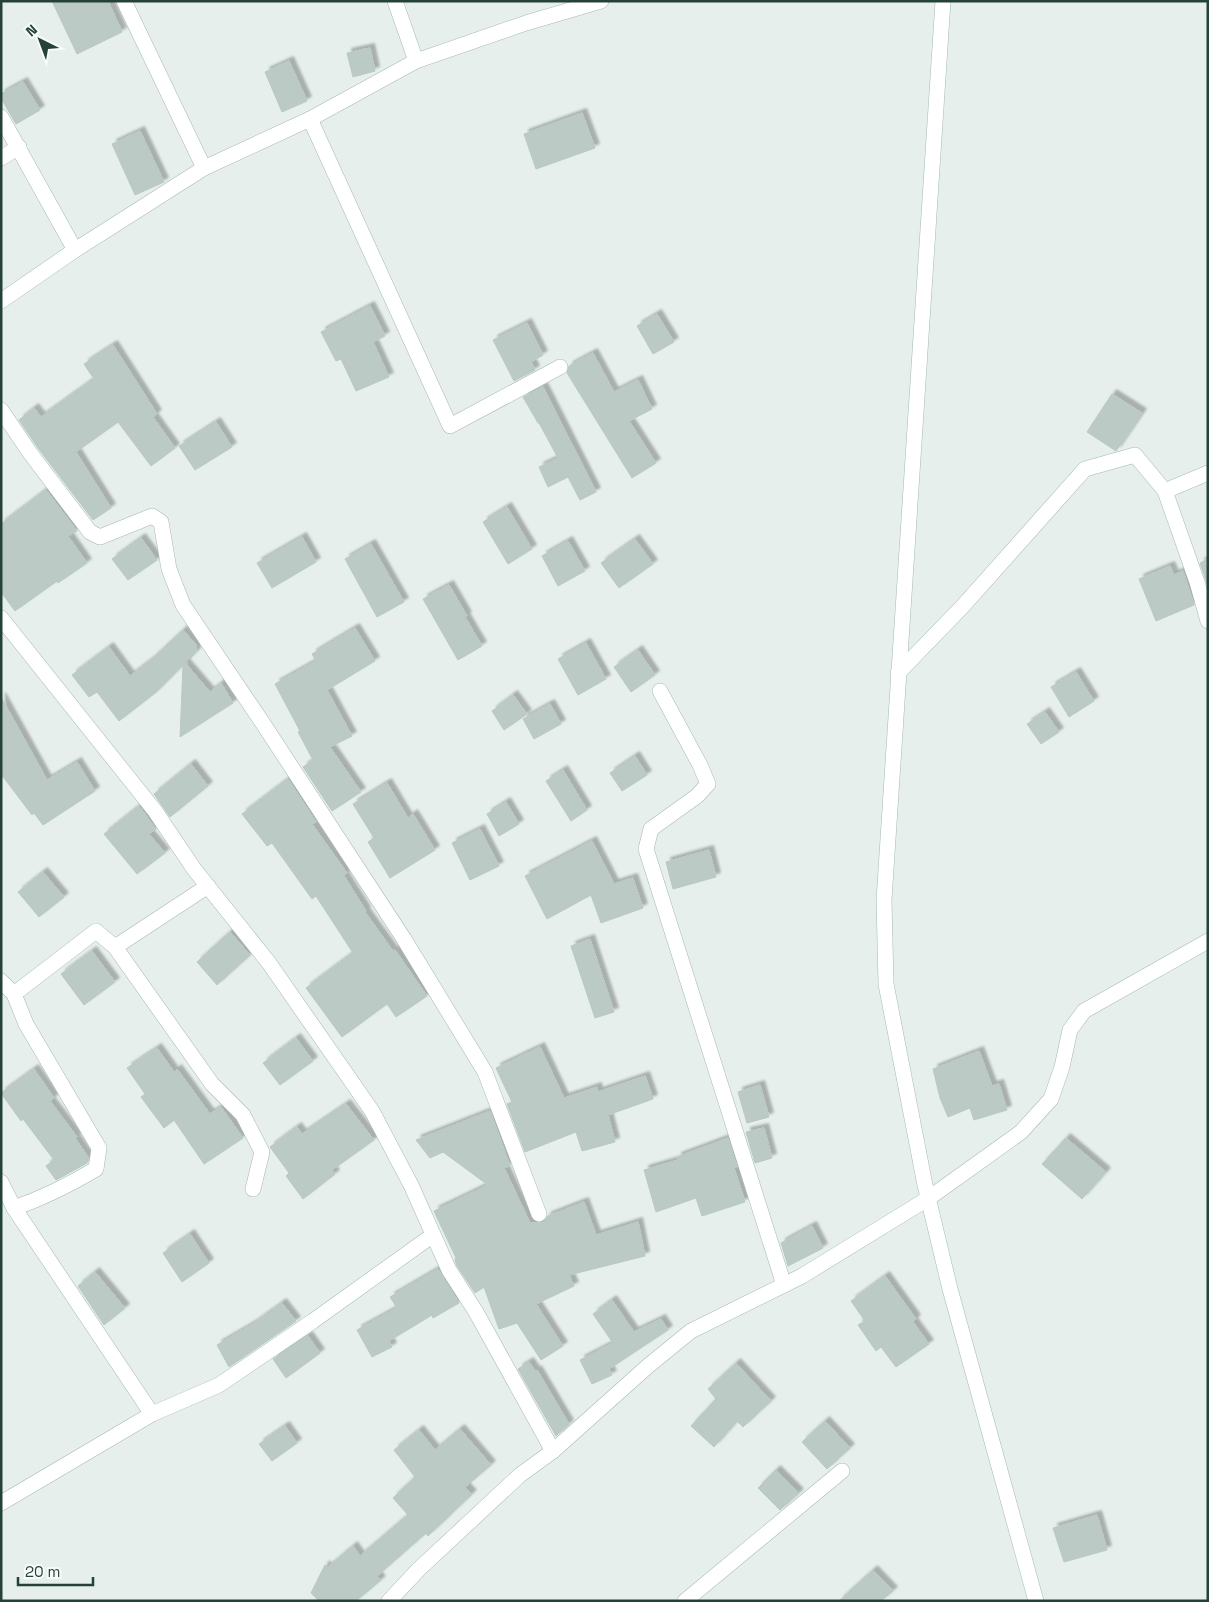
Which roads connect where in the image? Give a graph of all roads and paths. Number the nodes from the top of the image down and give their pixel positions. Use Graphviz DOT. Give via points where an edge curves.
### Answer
graph roads {
  1 [pos="124,1"];
  2 [pos="395,1"];
  3 [pos="601,1"];
  4 [pos="943,1"];
  5 [pos="416,62"];
  6 [pos="1,117"];
  7 [pos="310,119"];
  8 [pos="19,147"];
  9 [pos="1,158"];
  10 [pos="204,168"];
  11 [pos="75,250"];
  12 [pos="1,301"];
  13 [pos="560,367"];
  14 [pos="1,410"];
  15 [pos="1208,473"];
  16 [pos="1165,491"];
  17 [pos="1208,621"];
  18 [pos="2,622"];
  19 [pos="898,673"];
  20 [pos="660,691"];
  21 [pos="208,886"];
  22 [pos="1208,941"];
  23 [pos="115,947"];
  24 [pos="1,981"];
  25 [pos="14,994"];
  26 [pos="1,1182"];
  27 [pos="253,1189"];
  28 [pos="929,1198"];
  29 [pos="14,1208"];
  30 [pos="539,1214"];
  31 [pos="433,1235"];
  32 [pos="784,1285"];
  33 [pos="152,1414"];
  34 [pos="553,1451"];
  35 [pos="842,1471"];
  36 [pos="1,1502"];
  37 [pos="389,1601"];
  38 [pos="685,1601"];
  39 [pos="1036,1601"];
  1 -- 10 [label="street"];
  2 -- 5 [label="street"];
  3 -- 5 [label="street" via="526,23"];
  4 -- 19 [label="street"];
  5 -- 7 [label="street"];
  6 -- 8 [label="street"];
  7 -- 10 [label="street"];
  7 -- 13 [label="street" via="450,426"];
  8 -- 9 [label="street"];
  8 -- 11 [label="street"];
  10 -- 11 [label="street"];
  11 -- 12 [label="street"];
  14 -- 30 [label="street" via="90,532 100,537 152,516 161,522 169,569 183,605 398,931 485,1072"];
  15 -- 16 [label="street"];
  16 -- 17 [label="street"];
  16 -- 19 [label="street" via="1135,454 1085,469 962,607"];
  18 -- 21 [label="street" via="154,811"];
  19 -- 28 [label="street" via="884,900 886,984"];
  20 -- 32 [label="street" via="708,784 697,796 651,829 646,849"];
  21 -- 23 [label="street"];
  21 -- 31 [label="street" via="269,963 372,1112"];
  22 -- 28 [label="street" via="1084,1011 1070,1030 1051,1099 1021,1132"];
  23 -- 25 [label="street" via="96,931"];
  23 -- 27 [label="street" via="212,1084 243,1115 262,1152"];
  24 -- 25 [label="street"];
  25 -- 29 [label="street" via="26,1024 99,1148 96,1169 57,1191"];
  26 -- 29 [label="street"];
  28 -- 32 [label="street"];
  28 -- 39 [label="street" via="950,1289"];
  29 -- 33 [label="street"];
  31 -- 33 [label="street" via="219,1385"];
  31 -- 34 [label="street" via="449,1270"];
  32 -- 34 [label="street" via="691,1331"];
  33 -- 36 [label="street"];
  34 -- 37 [label="street" via="520,1475"];
  35 -- 38 [label="street"];
}
